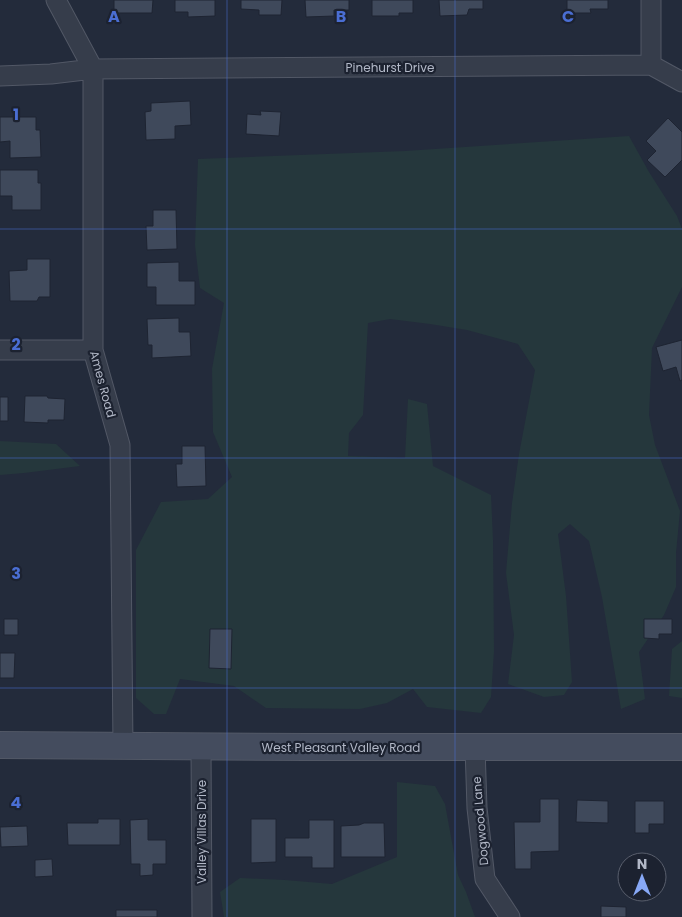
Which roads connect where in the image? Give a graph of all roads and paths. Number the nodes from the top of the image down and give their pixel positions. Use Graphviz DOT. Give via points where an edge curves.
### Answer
graph roads {
  1 [pos="56,0"];
  2 [pos="651,0"];
  3 [pos="651,65"];
  4 [pos="93,69"];
  5 [pos="0,76"];
  6 [pos="682,82"];
  7 [pos="0,350"];
  8 [pos="93,350"];
  9 [pos="0,745"];
  10 [pos="123,746"];
  11 [pos="201,746"];
  12 [pos="475,747"];
  13 [pos="682,747"];
  14 [pos="202,917"];
  15 [pos="510,917"];
  1 -- 4 [label="street, Ames Road"];
  2 -- 3 [label="street"];
  3 -- 4 [label="street, Pinehurst Drive"];
  3 -- 6 [label="street, Pinehurst Drive"];
  4 -- 5 [label="street, Pinehurst Drive"];
  4 -- 8 [label="street, Ames Road"];
  7 -- 8 [label="street"];
  8 -- 10 [label="street, Ames Road" via="120,445"];
  9 -- 10 [label="main road, West Pleasant Valley Road"];
  10 -- 11 [label="main road, West Pleasant Valley Road"];
  11 -- 12 [label="main road, West Pleasant Valley Road"];
  11 -- 14 [label="street, Valley Villas Drive"];
  12 -- 13 [label="main road, West Pleasant Valley Road"];
  12 -- 15 [label="street, Dogwood Lane" via="477,808 486,879"];
}
